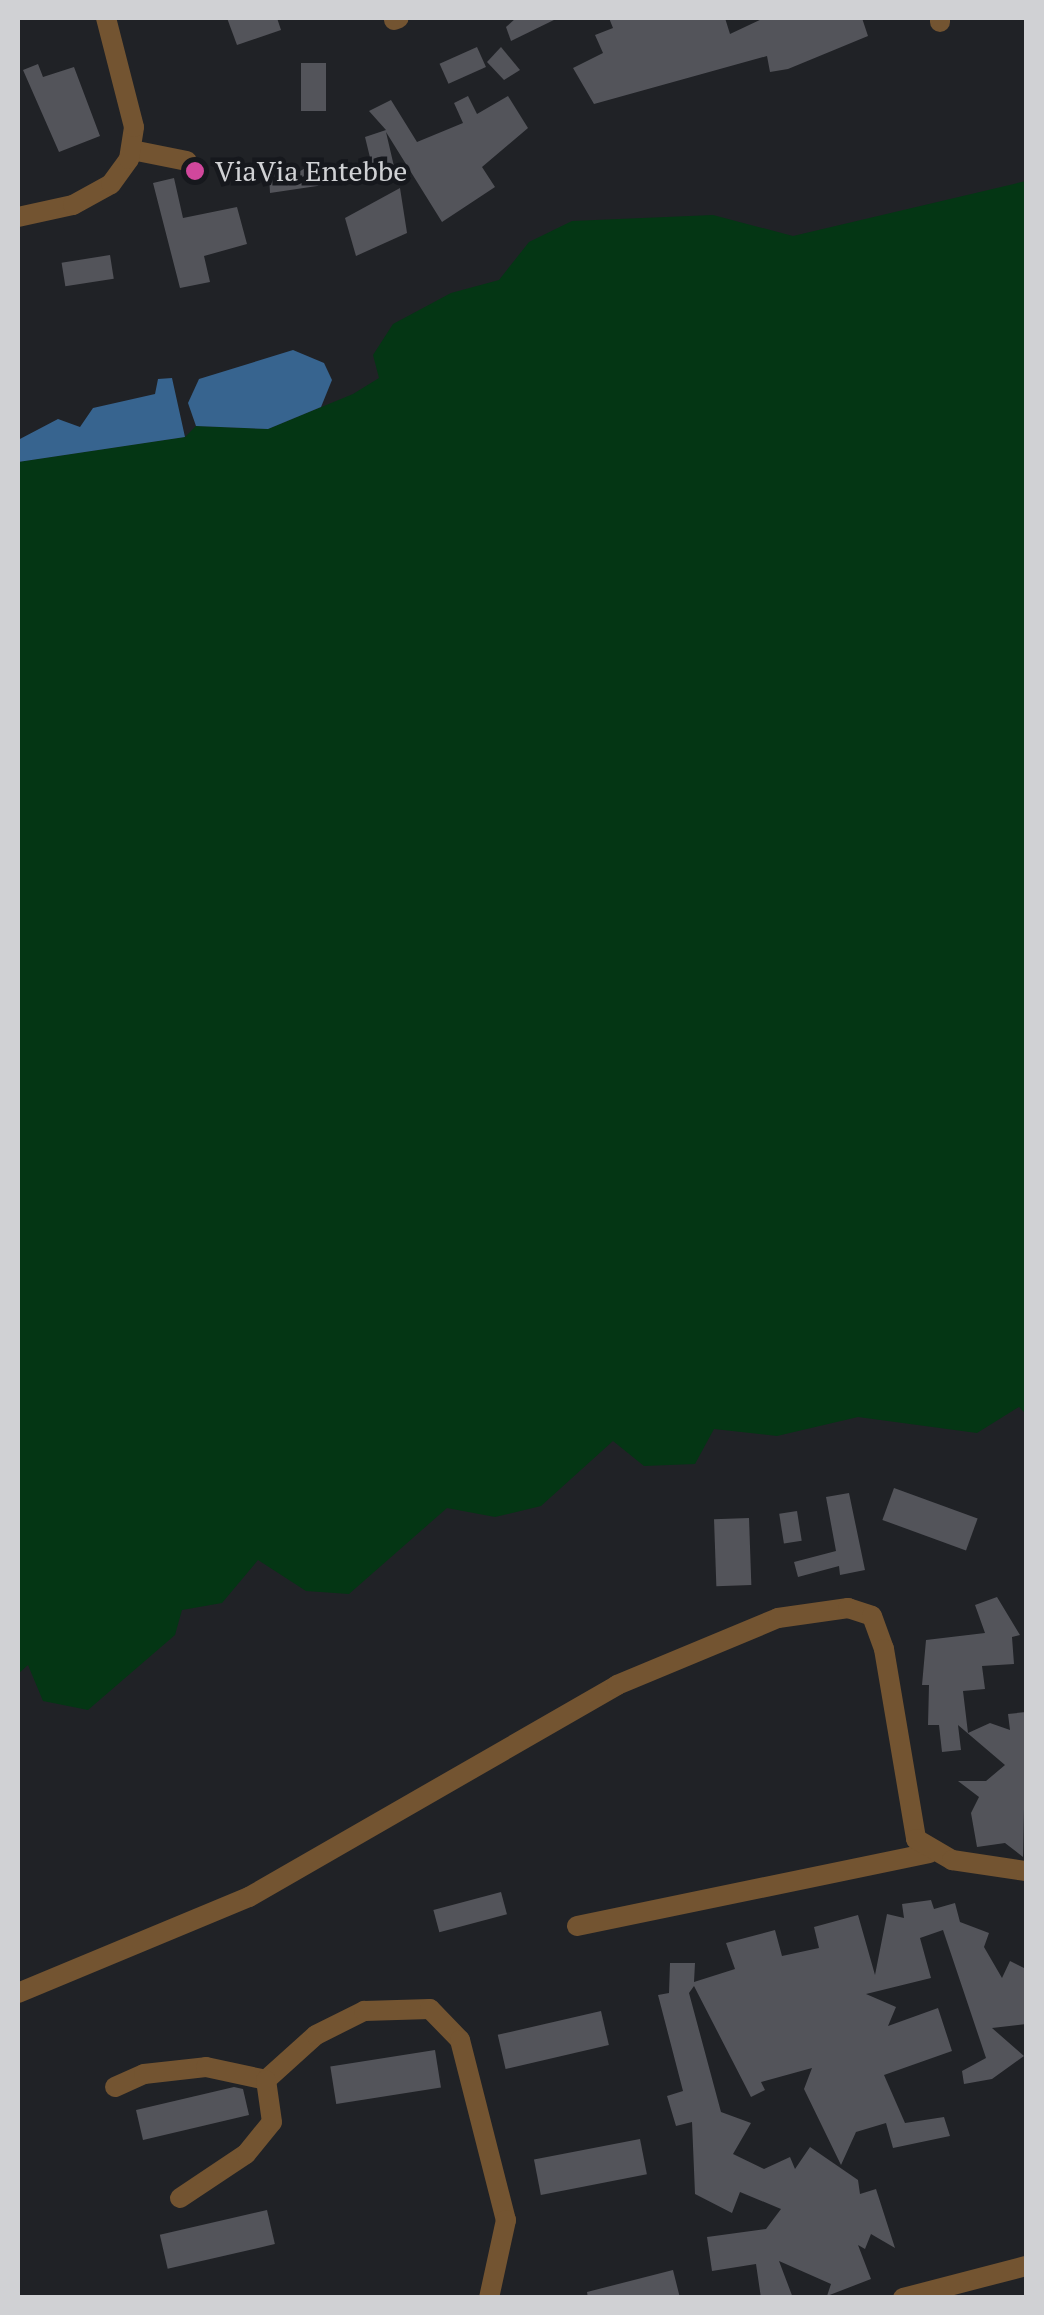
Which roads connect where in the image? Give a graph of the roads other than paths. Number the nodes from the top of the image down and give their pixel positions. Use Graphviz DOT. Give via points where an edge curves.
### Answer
graph roads {
  1 [pos="106,18"];
  2 [pos="132,150"];
  3 [pos="187,160"];
  4 [pos="18,217"];
  5 [pos="928,1852"];
  6 [pos="1026,1871"];
  7 [pos="577,1926"];
  8 [pos="18,1993"];
  9 [pos="266,2080"];
  10 [pos="115,2087"];
  11 [pos="180,2198"];
  12 [pos="1026,2266"];
  13 [pos="489,2298"];
  14 [pos="902,2298"];
  1 -- 2 [label="street" via="134,128"];
  2 -- 3 [label="street"];
  2 -- 4 [label="street" via="111,184 73,205"];
  5 -- 6 [label="street"];
  5 -- 7 [label="street"];
  5 -- 8 [label="street" via="916,1838 872,1616 848,1608 778,1618 617,1684 248,1897"];
  9 -- 10 [label="street" via="206,2067 144,2074"];
  9 -- 11 [label="street" via="272,2122 246,2154"];
  9 -- 13 [label="street" via="316,2035 364,2011 430,2008 460,2040 506,2220"];
  12 -- 14 [label="street"];
}
